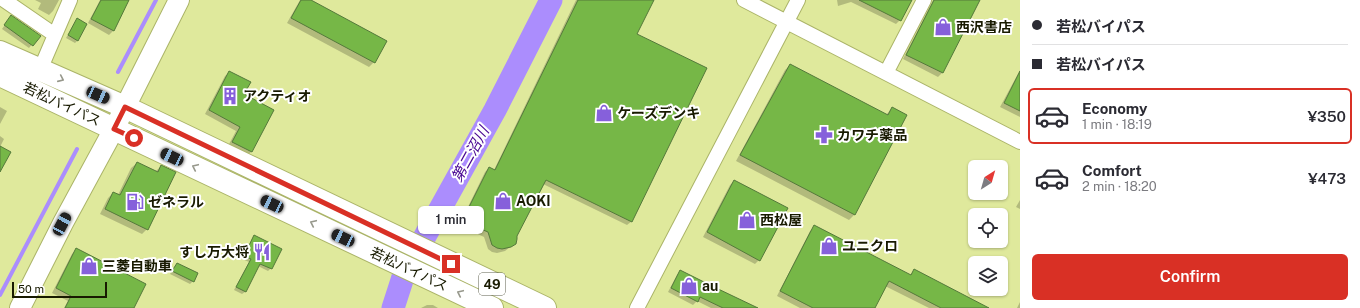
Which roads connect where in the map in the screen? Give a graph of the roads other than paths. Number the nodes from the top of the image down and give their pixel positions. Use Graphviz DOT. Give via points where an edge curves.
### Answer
graph roads {
  1 [pos="4,0"];
  2 [pos="70,0"];
  3 [pos="179,0"];
  4 [pos="744,0"];
  5 [pos="798,0"];
  6 [pos="924,0"];
  7 [pos="787,22"];
  8 [pos="55,35"];
  9 [pos="0,52"];
  10 [pos="40,70"];
  11 [pos="886,73"];
  12 [pos="0,75"];
  13 [pos="125,107"];
  14 [pos="114,129"];
  15 [pos="1020,142"];
  16 [pos="20,308"];
  17 [pos="492,308"];
  18 [pos="545,308"];
  19 [pos="637,308"];
  1 -- 8 [label="street"];
  2 -- 8 [label="street"];
  3 -- 13 [label="main road"];
  4 -- 7 [label="street"];
  5 -- 7 [label="street"];
  6 -- 11 [label="street"];
  7 -- 11 [label="street"];
  7 -- 19 [label="street"];
  8 -- 10 [label="street"];
  9 -- 10 [label="highway, 若松バイパス / 49"];
  10 -- 13 [label="highway, 若松バイパス / 49, one-way"];
  11 -- 15 [label="street"];
  12 -- 14 [label="highway, 若松バイパス / 49"];
  13 -- 14 [label="main road"];
  13 -- 18 [label="highway, 若松バイパス / 49"];
  14 -- 16 [label="main road"];
  17 -- 14 [label="highway, 若松バイパス / 49, one-way"];
}
